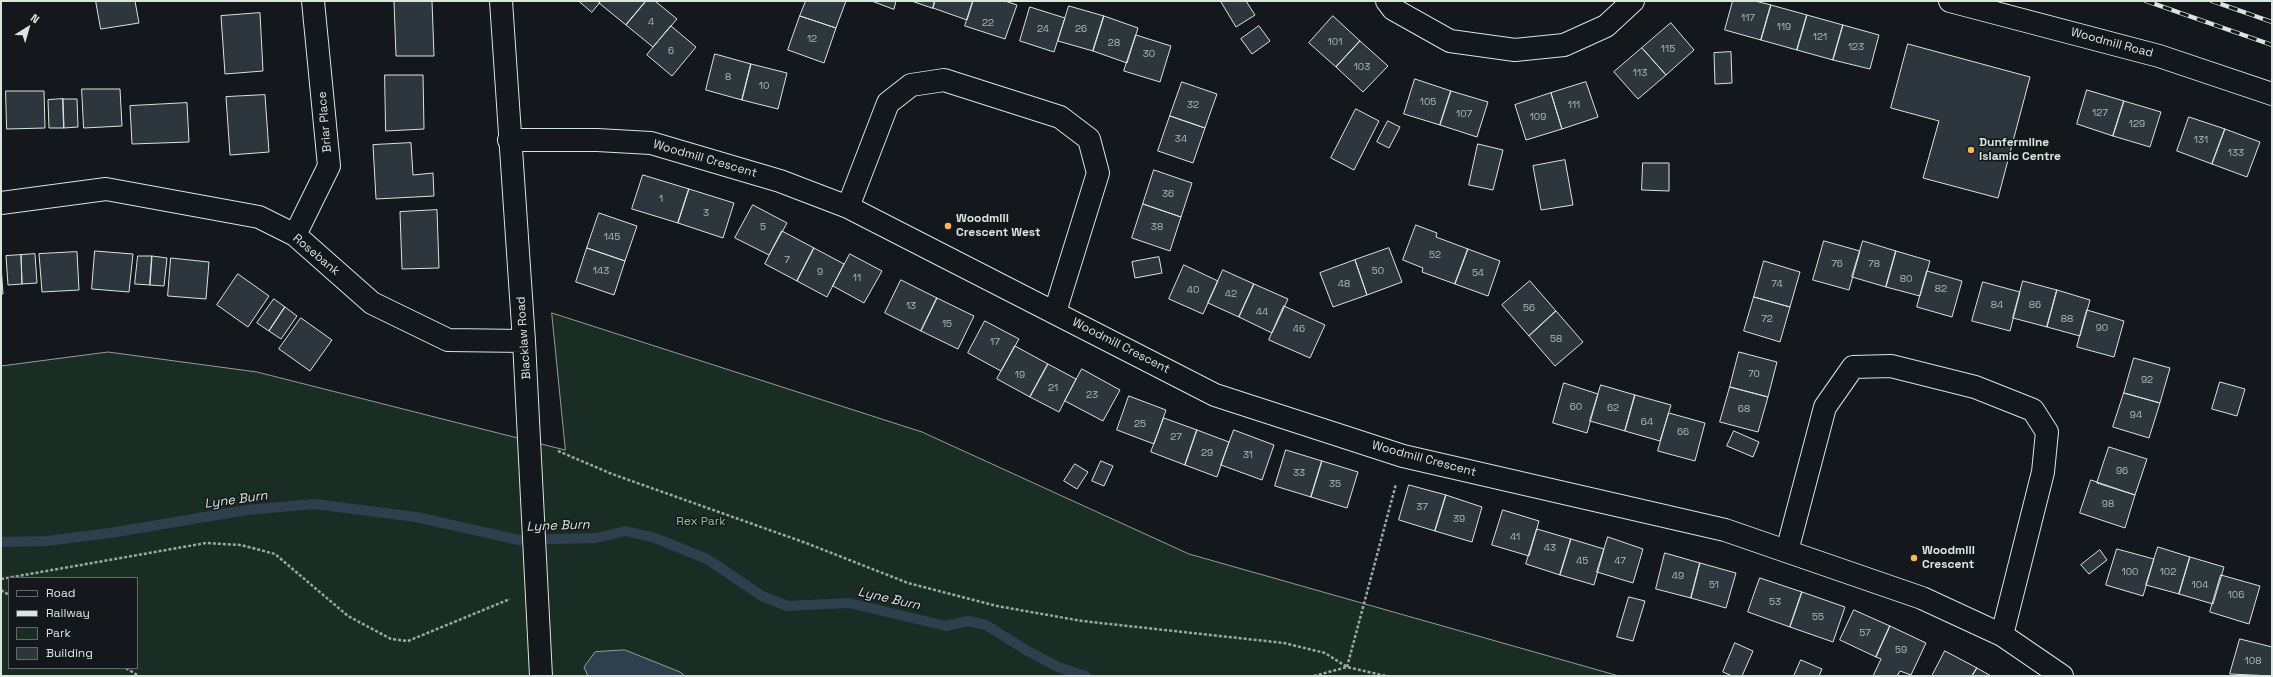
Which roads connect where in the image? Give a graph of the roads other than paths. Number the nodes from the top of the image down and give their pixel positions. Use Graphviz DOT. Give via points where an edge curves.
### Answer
graph roads {
  1 [pos="313,1"];
  2 [pos="501,1"];
  3 [pos="1387,1"];
  4 [pos="1633,1"];
  5 [pos="1950,1"];
  6 [pos="2272,94"];
  7 [pos="509,140"];
  8 [pos="1,203"];
  9 [pos="848,207"];
  10 [pos="295,235"];
  11 [pos="1055,312"];
  12 [pos="524,341"];
  13 [pos="1787,551"];
  14 [pos="2002,635"];
  15 [pos="541,676"];
  16 [pos="2062,676"];
  1 -- 10 [label="street, Briar Place" via="329,166"];
  2 -- 7 [label="street, Blacklaw Road"];
  3 -- 4 [label="street" via="1393,9 1450,41 1515,50 1564,45 1606,26"];
  5 -- 6 [label="street, Woodmill Road" via="2159,56"];
  7 -- 9 [label="street, Woodmill Crescent" via="652,143 780,181"];
  7 -- 12 [label="street, Blacklaw Road"];
  8 -- 10 [label="street, Rosebank" via="106,189 258,218"];
  9 -- 11 [label="street, Woodmill Crescent"];
  9 -- 11 [label="street" via="888,103 911,85 944,80 1060,118 1089,139 1098,173"];
  10 -- 12 [label="street, Rosebank" via="372,303 448,340"];
  11 -- 13 [label="street, Woodmill Crescent" via="1215,395 1403,456 1726,530"];
  12 -- 15 [label="street, Blacklaw Road"];
  13 -- 14 [label="street, Woodmill Crescent" via="1922,598"];
  13 -- 14 [label="street" via="1825,407 1853,367 1891,366 1975,387 2033,410 2047,432 2043,472"];
  14 -- 16 [label="street, Woodmill Crescent"];
}
